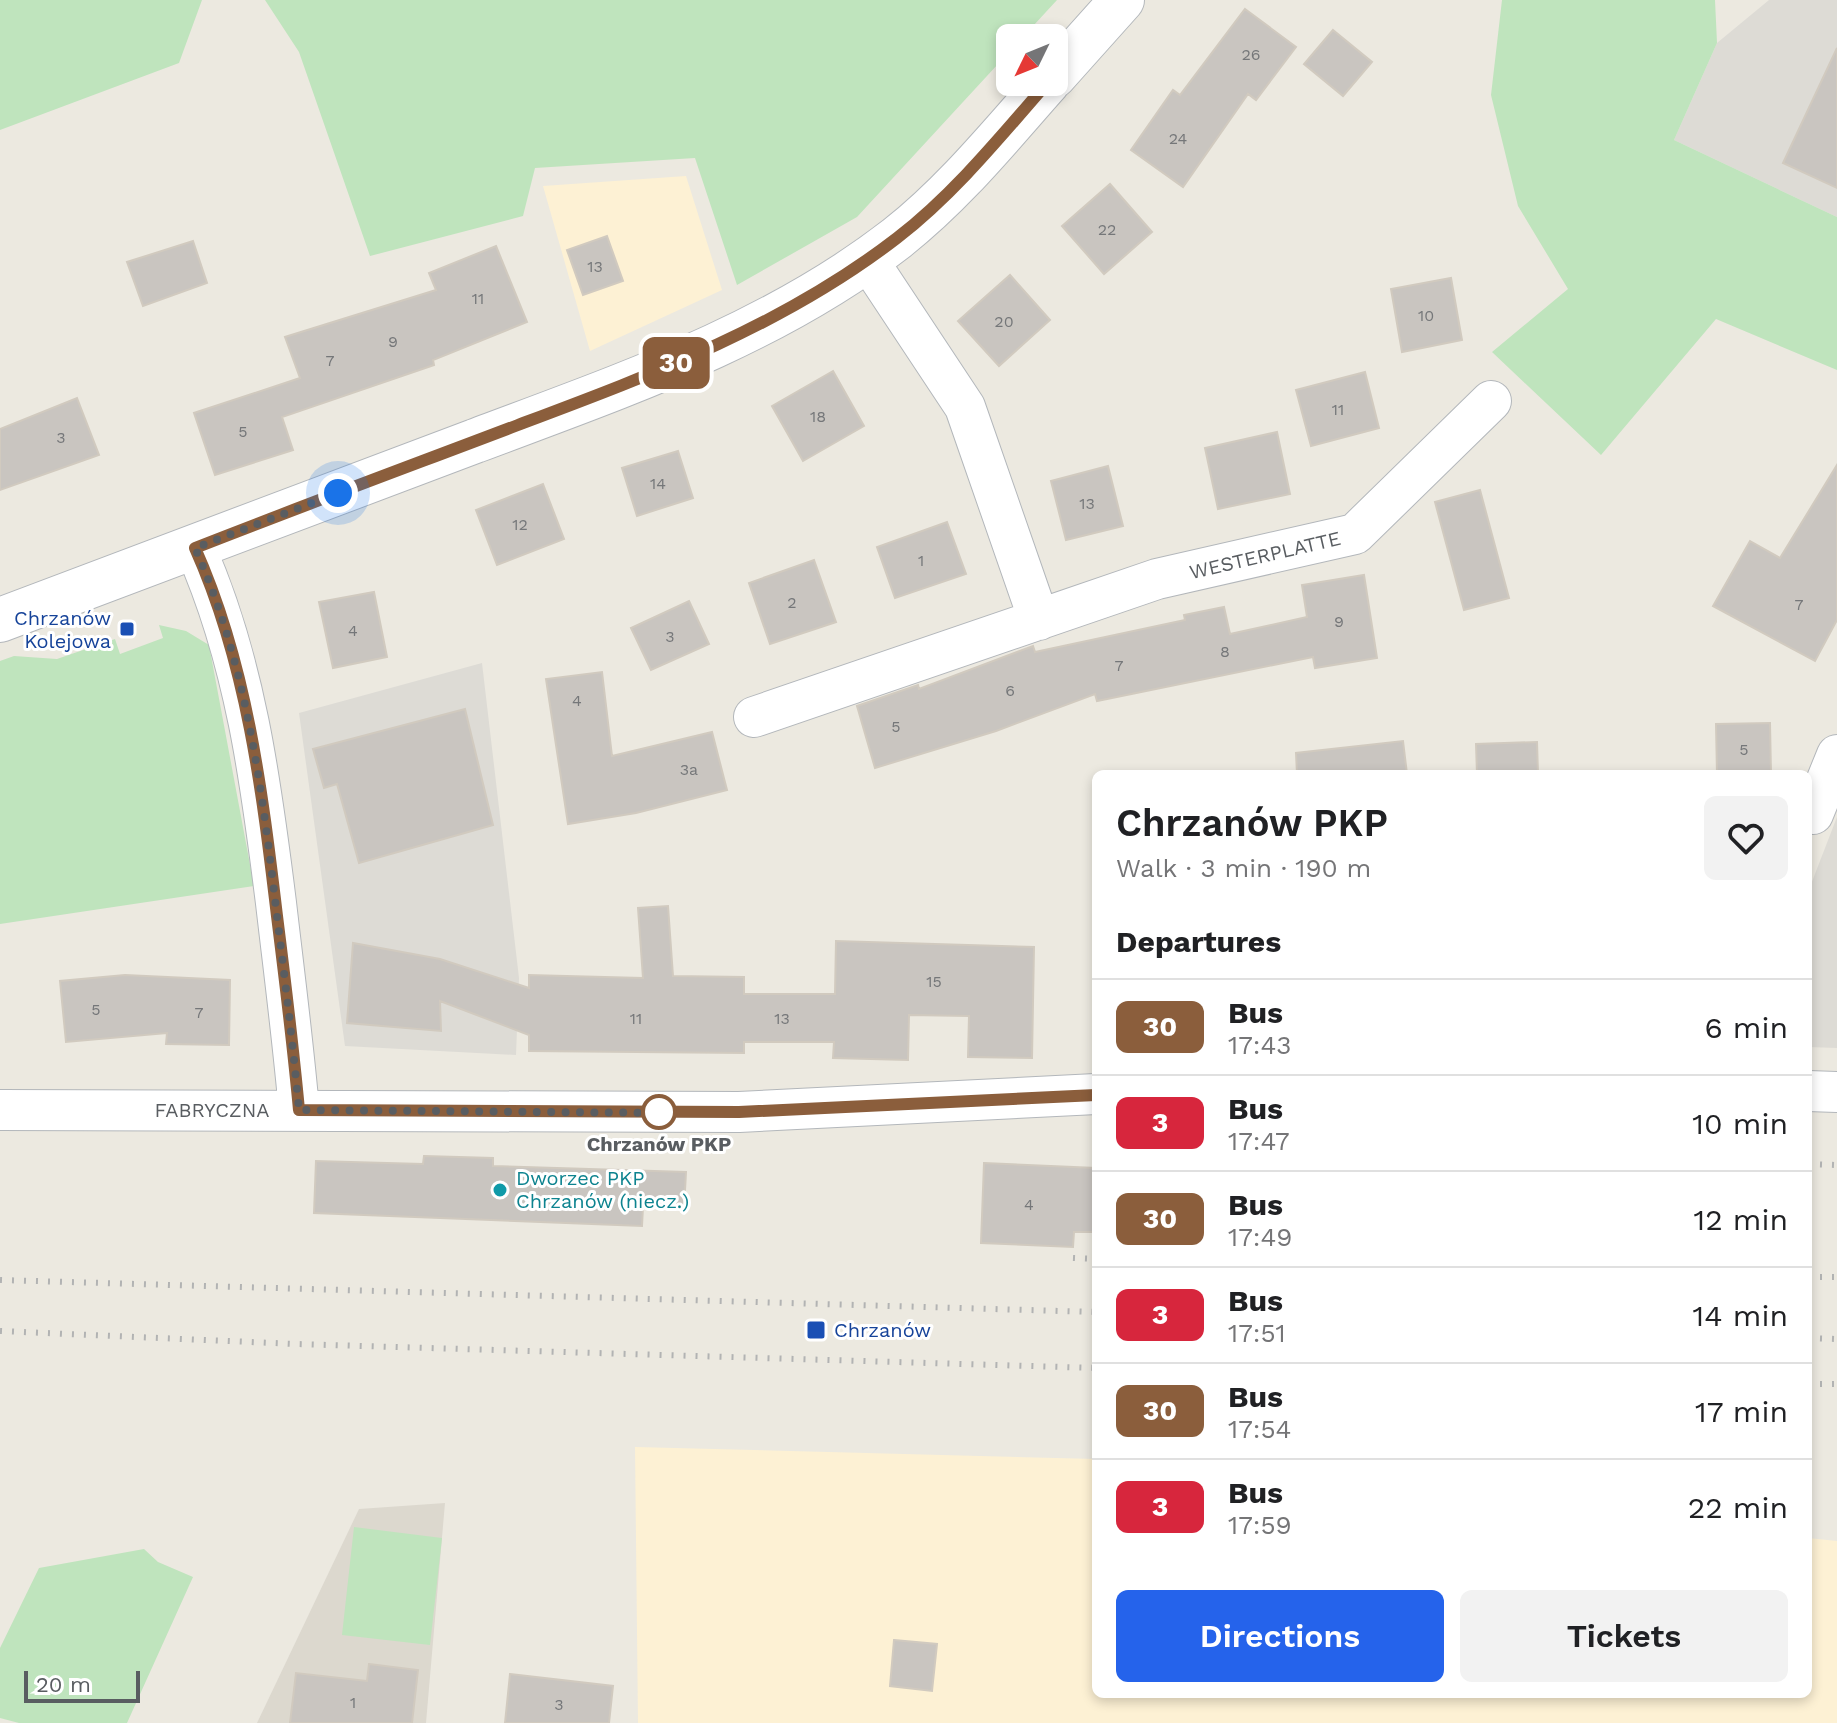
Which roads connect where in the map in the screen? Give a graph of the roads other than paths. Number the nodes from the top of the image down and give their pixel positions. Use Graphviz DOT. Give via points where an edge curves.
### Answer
graph roads {
  1 [pos="1122,0"];
  2 [pos="1068,60"];
  3 [pos="1036,96"];
  4 [pos="867,259"];
  5 [pos="1491,401"];
  6 [pos="195,548"];
  7 [pos="0,620"];
  8 [pos="1039,620"];
  9 [pos="754,717"];
  10 [pos="1837,755"];
  11 [pos="1812,813"];
  12 [pos="1812,1091"];
  13 [pos="1837,1092"];
  14 [pos="1092,1094"];
  15 [pos="0,1110"];
  16 [pos="299,1110"];
  1 -- 2 [label="street"];
  3 -- 4 [label="street" via="968,172 898,238"];
  4 -- 6 [label="street" via="785,313 698,354"];
  4 -- 8 [label="street" via="965,407"];
  5 -- 8 [label="street, WESTERPLATTE" via="1355,534 1157,579"];
  6 -- 7 [label="street"];
  6 -- 16 [label="street" via="230,640 260,774"];
  8 -- 9 [label="street, WESTERPLATTE"];
  10 -- 11 [label="street"];
  12 -- 13 [label="street"];
  14 -- 16 [label="street, FABRYCZNA" via="739,1112"];
  15 -- 16 [label="street, FABRYCZNA"];
}
